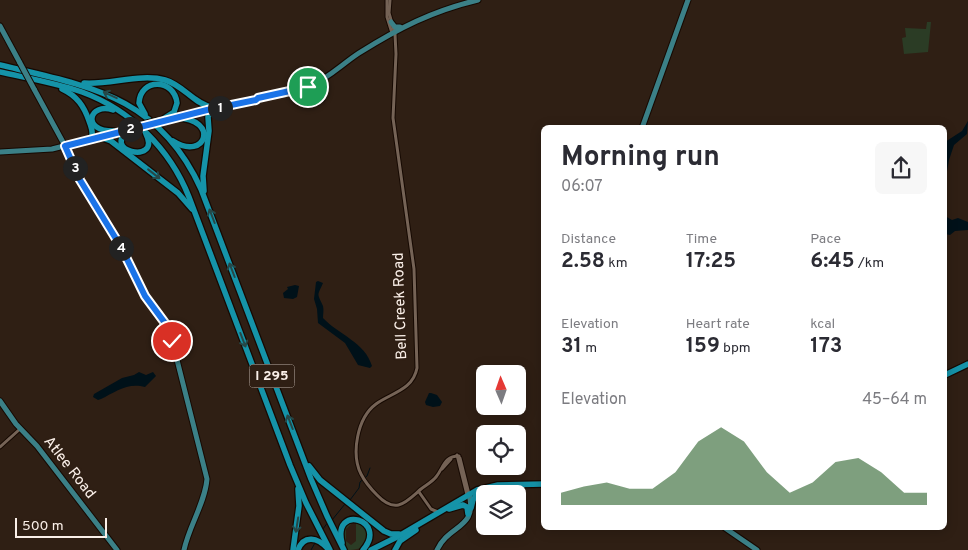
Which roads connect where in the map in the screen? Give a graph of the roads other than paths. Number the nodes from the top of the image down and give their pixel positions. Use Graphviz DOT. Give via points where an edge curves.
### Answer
graph roads {
  1 [pos="388,0"];
  2 [pos="478,0"];
  3 [pos="688,0"];
  4 [pos="427,17"];
  5 [pos="391,22"];
  6 [pos="412,22"];
  7 [pos="0,26"];
  8 [pos="0,31"];
  9 [pos="393,33"];
  10 [pos="7,42"];
  11 [pos="0,65"];
  12 [pos="0,72"];
  13 [pos="71,82"];
  14 [pos="51,84"];
  15 [pos="306,90"];
  16 [pos="257,99"];
  17 [pos="322,99"];
  18 [pos="214,107"];
  19 [pos="121,112"];
  20 [pos="177,118"];
  21 [pos="161,120"];
  22 [pos="152,121"];
  23 [pos="643,125"];
  24 [pos="131,128"];
  25 [pos="142,128"];
  26 [pos="113,131"];
  27 [pos="92,136"];
  28 [pos="100,137"];
  29 [pos="168,138"];
  30 [pos="63,145"];
  31 [pos="0,151"];
  32 [pos="205,198"];
  33 [pos="196,214"];
  34 [pos="968,362"];
  35 [pos="947,373"];
  36 [pos="0,401"];
  37 [pos="21,429"];
  38 [pos="298,444"];
  39 [pos="0,447"];
  40 [pos="458,457"];
  41 [pos="290,465"];
  42 [pos="541,486"];
  43 [pos="526,487"];
  44 [pos="419,492"];
  45 [pos="476,493"];
  46 [pos="468,495"];
  47 [pos="476,495"];
  48 [pos="411,498"];
  49 [pos="424,498"];
  50 [pos="472,508"];
  51 [pos="449,510"];
  52 [pos="434,513"];
  53 [pos="468,514"];
  54 [pos="425,520"];
  55 [pos="420,527"];
  56 [pos="728,530"];
  57 [pos="321,539"];
  58 [pos="117,550"];
  59 [pos="184,550"];
  60 [pos="293,550"];
  61 [pos="298,550"];
  62 [pos="329,550"];
  63 [pos="344,550"];
  64 [pos="363,550"];
  65 [pos="370,550"];
  66 [pos="378,550"];
  67 [pos="395,550"];
  68 [pos="435,550"];
  69 [pos="757,550"];
  1 -- 5 [label="street, Bell Creek Road"];
  1 -- 9 [label="street, Bell Creek Road" via="387,19"];
  2 -- 4 [label="main road"];
  3 -- 23 [label="main road"];
  4 -- 6 [label="main road"];
  4 -- 9 [label="main road"];
  5 -- 6 [label="main road" via="397,28"];
  5 -- 9 [label="street, Bell Creek Road"];
  6 -- 9 [label="main road"];
  7 -- 10 [label="main road"];
  8 -- 10 [label="main road"];
  9 -- 15 [label="main road" via="324,82"];
  9 -- 16 [label="main road" via="315,84"];
  9 -- 48 [label="street, Bell Creek Road" via="393,118 414,269 416,368 408,384 376,404 363,419 357,463 361,475 382,500 402,505"];
  10 -- 30 [label="main road, bridge"];
  11 -- 13 [label="highway, I 295"];
  12 -- 14 [label="highway, I 295"];
  13 -- 18 [label="highway" via="162,79 180,87 200,104"];
  22 -- 13 [label="highway, I 295, one-way" via="115,97"];
  14 -- 19 [label="highway, I 295" via="90,95"];
  14 -- 27 [label="highway" via="81,103 87,113"];
  15 -- 16 [label="main road"];
  15 -- 17 [label="main road" via="315,90"];
  16 -- 18 [label="main road"];
  18 -- 20 [label="main road"];
  18 -- 21 [label="main road"];
  18 -- 32 [label="highway" via="208,117 203,178"];
  19 -- 25 [label="highway, I 295"];
  19 -- 26 [label="highway" via="103,108 96,110 93,116 96,128"];
  20 -- 21 [label="main road"];
  20 -- 29 [label="highway" via="199,123 204,132 202,140 195,147 188,148"];
  21 -- 22 [label="highway" via="175,109 177,98 166,86 154,85 144,90 139,100"];
  21 -- 24 [label="main road, bridge"];
  22 -- 29 [label="highway, I 295"];
  24 -- 25 [label="highway" via="122,141 126,150 135,153 143,151 147,145"];
  24 -- 26 [label="main road"];
  24 -- 28 [label="main road"];
  25 -- 33 [label="highway, I 295" via="174,166"];
  26 -- 27 [label="main road"];
  27 -- 30 [label="main road"];
  28 -- 30 [label="main road"];
  28 -- 33 [label="highway, one-way" via="110,140 178,193"];
  29 -- 32 [label="highway, I 295" via="191,169"];
  30 -- 31 [label="main road" via="48,149"];
  30 -- 59 [label="main road" via="145,296 170,333 207,479"];
  38 -- 32 [label="highway, I 295, one-way"];
  33 -- 41 [label="highway, I 295, one-way"];
  34 -- 35 [label="highway"];
  36 -- 37 [label="main road, Atlee Road"];
  37 -- 39 [label="street"];
  37 -- 58 [label="main road, Atlee Road"];
  38 -- 54 [label="highway" via="313,473 384,531 399,534"];
  38 -- 63 [label="highway, I 295"];
  40 -- 44 [label="street, Bell Creek Road" via="449,461 437,479"];
  40 -- 44 [label="street, Bell Creek Road" via="445,461 435,479"];
  40 -- 46 [label="street"];
  41 -- 57 [label="highway, I 295"];
  41 -- 60 [label="highway, one-way" via="300,500"];
  42 -- 43 [label="highway"];
  44 -- 48 [label="street, Bell Creek Road"];
  44 -- 49 [label="street"];
  45 -- 46 [label="highway"];
  46 -- 50 [label="main road"];
  46 -- 51 [label="highway"];
  46 -- 52 [label="highway"];
  46 -- 53 [label="main road"];
  47 -- 50 [label="highway"];
  48 -- 49 [label="street"];
  49 -- 52 [label="street"];
  50 -- 68 [label="main road" via="469,518 443,539"];
  51 -- 53 [label="highway" via="464,504"];
  51 -- 55 [label="highway"];
  52 -- 54 [label="highway"];
  53 -- 68 [label="main road" via="440,539"];
  54 -- 65 [label="highway"];
  55 -- 66 [label="highway"];
  55 -- 67 [label="highway" via="400,541"];
  56 -- 69 [label="main road"];
  57 -- 61 [label="highway" via="311,538 302,542"];
  57 -- 62 [label="highway, I 295"];
  63 -- 64 [label="highway" via="341,529 354,519 362,521 368,528 368,542"];
}
